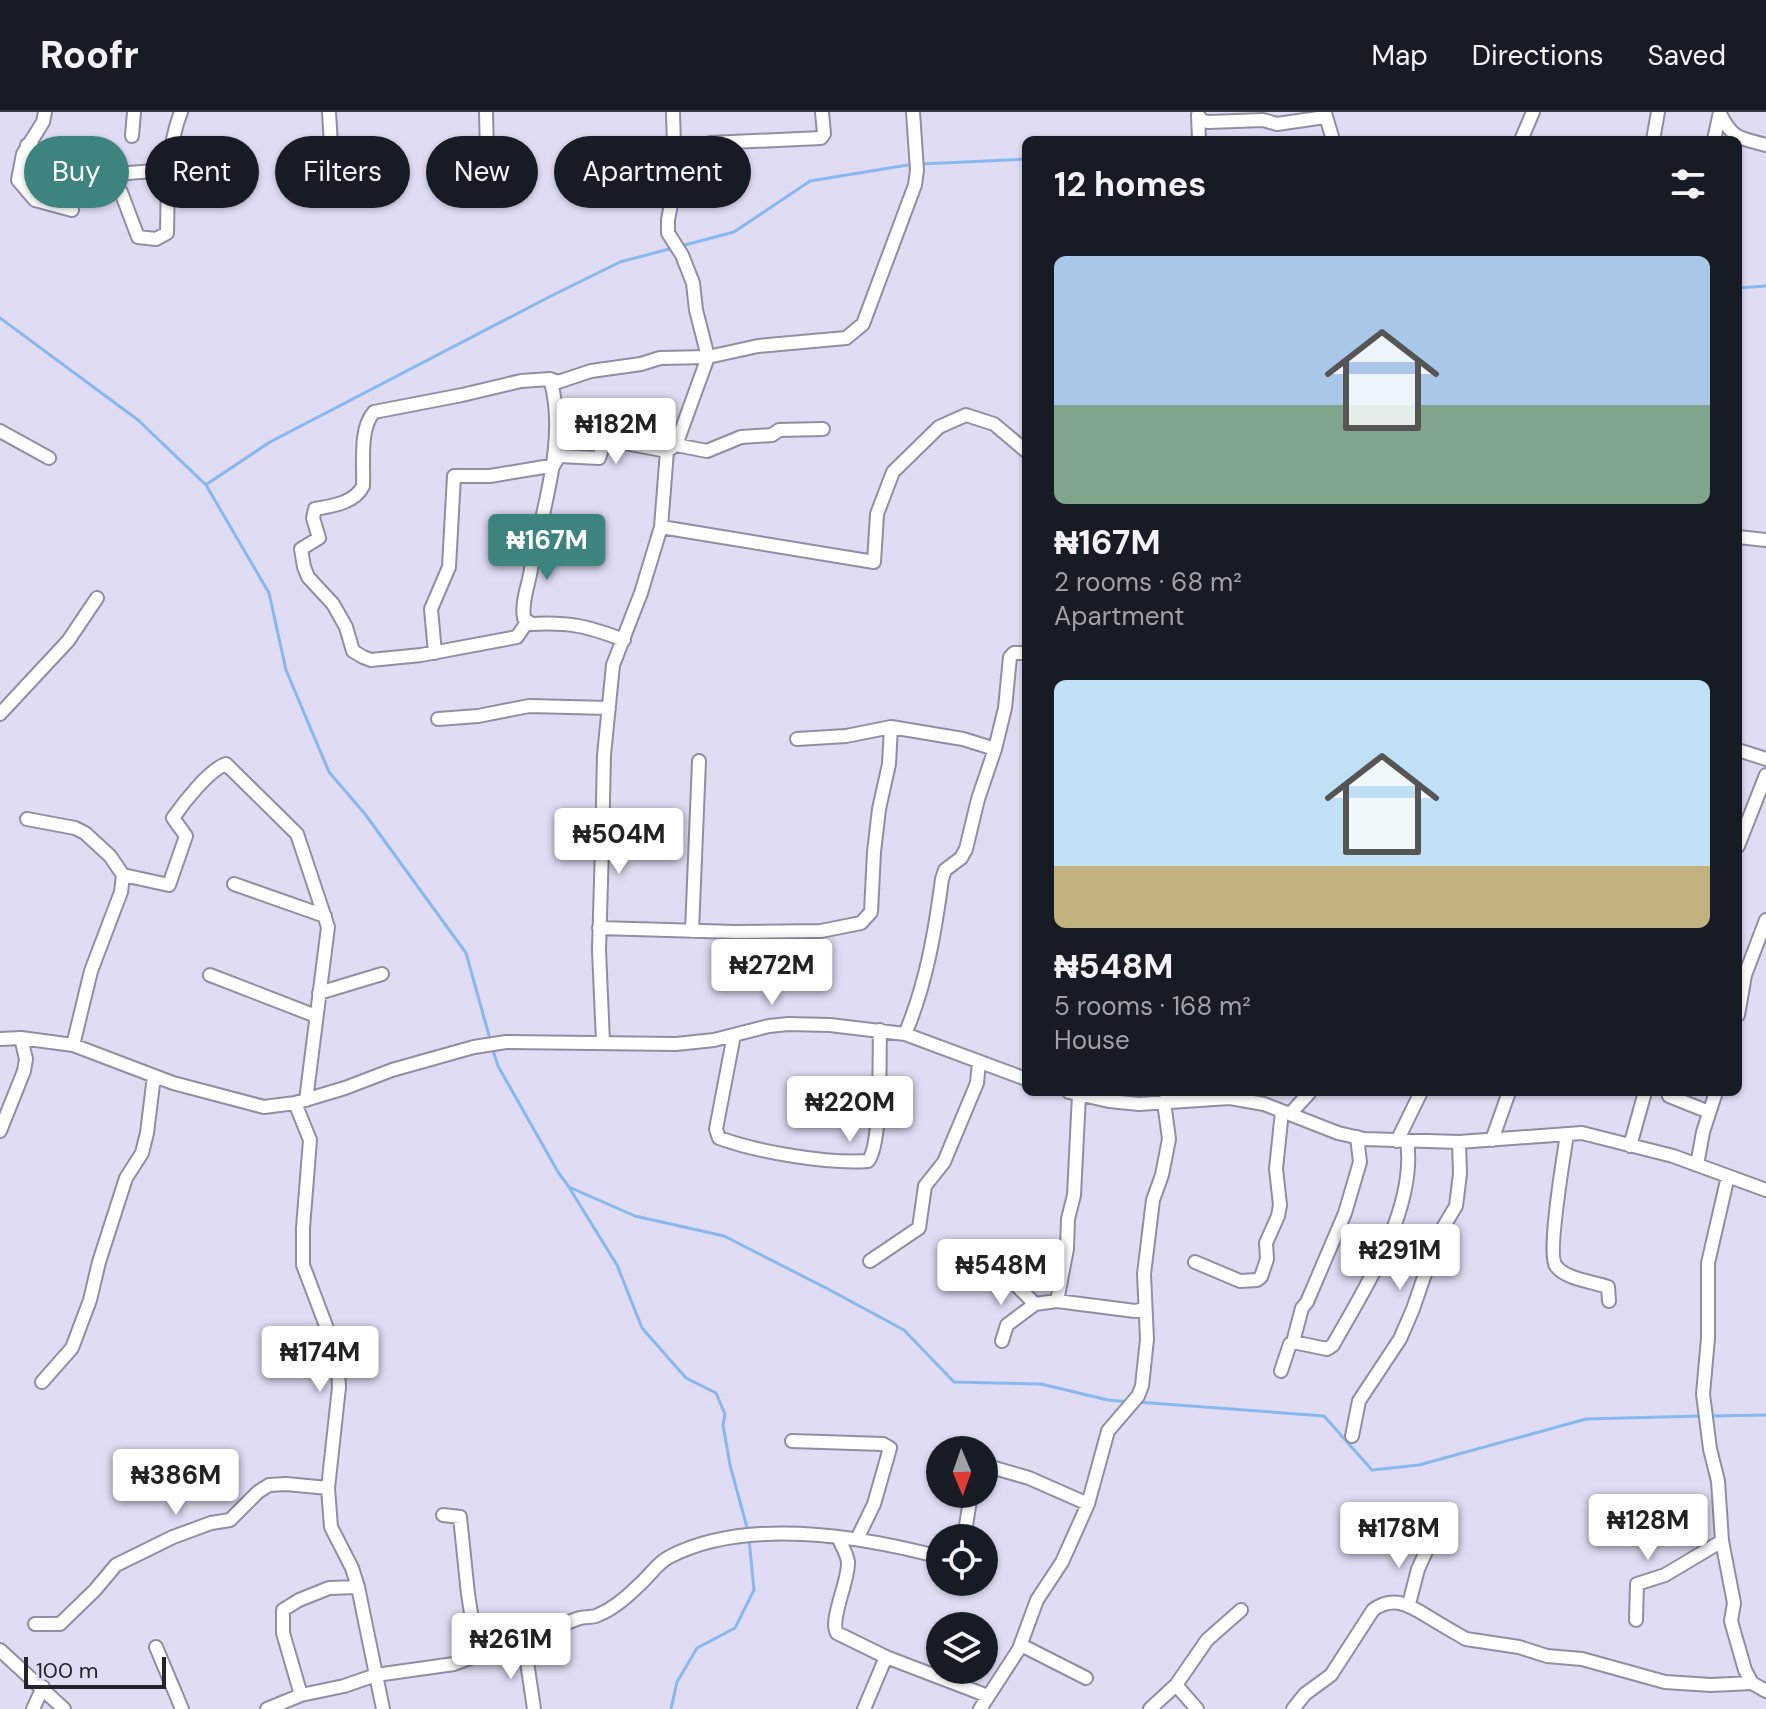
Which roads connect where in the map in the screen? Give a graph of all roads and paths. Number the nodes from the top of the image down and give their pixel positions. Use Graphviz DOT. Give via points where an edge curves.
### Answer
graph roads {
  1 [pos="45,112"];
  2 [pos="134,112"];
  3 [pos="181,112"];
  4 [pos="329,112"];
  5 [pos="486,112"];
  6 [pos="673,112"];
  7 [pos="822,112"];
  8 [pos="913,112"];
  9 [pos="1533,112"];
  10 [pos="1658,112"];
  11 [pos="1720,113"];
  12 [pos="1198,114"];
  13 [pos="1325,115"];
  14 [pos="33,136"];
  15 [pos="132,136"];
  16 [pos="174,136"];
  17 [pos="330,136"];
  18 [pos="487,136"];
  19 [pos="674,136"];
  20 [pos="1199,136"];
  21 [pos="1332,136"];
  22 [pos="1523,136"];
  23 [pos="1654,136"];
  24 [pos="1715,136"];
  25 [pos="1741,136"];
  26 [pos="1742,136"];
  27 [pos="751,141"];
  28 [pos="1766,145"];
  29 [pos="24,152"];
  30 [pos="24,189"];
  31 [pos="65,208"];
  32 [pos="127,208"];
  33 [pos="167,208"];
  34 [pos="670,208"];
  35 [pos="72,210"];
  36 [pos="708,357"];
  37 [pos="550,379"];
  38 [pos="823,429"];
  39 [pos="0,431"];
  40 [pos="672,448"];
  41 [pos="1022,448"];
  42 [pos="49,458"];
  43 [pos="552,468"];
  44 [pos="661,527"];
  45 [pos="1742,537"];
  46 [pos="1766,540"];
  47 [pos="97,598"];
  48 [pos="527,622"];
  49 [pos="624,640"];
  50 [pos="435,653"];
  51 [pos="1022,653"];
  52 [pos="609,708"];
  53 [pos="0,714"];
  54 [pos="438,719"];
  55 [pos="891,727"];
  56 [pos="797,739"];
  57 [pos="995,749"];
  58 [pos="1742,751"];
  59 [pos="1766,759"];
  60 [pos="699,761"];
  61 [pos="1766,775"];
  62 [pos="27,819"];
  63 [pos="1742,836"];
  64 [pos="123,875"];
  65 [pos="234,884"];
  66 [pos="325,916"];
  67 [pos="1766,920"];
  68 [pos="599,928"];
  69 [pos="692,931"];
  70 [pos="382,974"];
  71 [pos="210,975"];
  72 [pos="1742,992"];
  73 [pos="319,993"];
  74 [pos="316,1016"];
  75 [pos="880,1030"];
  76 [pos="905,1034"];
  77 [pos="734,1035"];
  78 [pos="21,1038"];
  79 [pos="0,1039"];
  80 [pos="603,1042"];
  81 [pos="73,1045"];
  82 [pos="979,1062"];
  83 [pos="154,1076"];
  84 [pos="1022,1076"];
  85 [pos="1074,1096"];
  86 [pos="1089,1096"];
  87 [pos="1305,1096"];
  88 [pos="1419,1096"];
  89 [pos="1508,1096"];
  90 [pos="1644,1096"];
  91 [pos="1669,1096"];
  92 [pos="1715,1096"];
  93 [pos="1167,1097"];
  94 [pos="300,1101"];
  95 [pos="1286,1112"];
  96 [pos="1709,1112"];
  97 [pos="0,1131"];
  98 [pos="1567,1134"];
  99 [pos="1357,1137"];
  100 [pos="1492,1140"];
  101 [pos="1402,1141"];
  102 [pos="1459,1142"];
  103 [pos="1630,1146"];
  104 [pos="1697,1165"];
  105 [pos="1728,1176"];
  106 [pos="1764,1186"];
  107 [pos="870,1261"];
  108 [pos="1195,1262"];
  109 [pos="977,1274"];
  110 [pos="1057,1301"];
  111 [pos="1609,1301"];
  112 [pos="1036,1308"];
  113 [pos="1145,1309"];
  114 [pos="1002,1341"];
  115 [pos="1293,1342"];
  116 [pos="1281,1371"];
  117 [pos="42,1382"];
  118 [pos="1352,1436"];
  119 [pos="792,1441"];
  120 [pos="998,1469"];
  121 [pos="328,1488"];
  122 [pos="1088,1504"];
  123 [pos="443,1515"];
  124 [pos="838,1537"];
  125 [pos="857,1539"];
  126 [pos="1722,1541"];
  127 [pos="1429,1545"];
  128 [pos="926,1554"];
  129 [pos="358,1587"];
  130 [pos="1409,1604"];
  131 [pos="1241,1610"];
  132 [pos="1636,1620"];
  133 [pos="35,1624"];
  134 [pos="516,1642"];
  135 [pos="1021,1645"];
  136 [pos="156,1647"];
  137 [pos="0,1650"];
  138 [pos="478,1657"];
  139 [pos="886,1657"];
  140 [pos="376,1675"];
  141 [pos="1086,1678"];
  142 [pos="1752,1683"];
  143 [pos="1176,1685"];
  144 [pos="43,1687"];
  145 [pos="1766,1691"];
  146 [pos="301,1695"];
  147 [pos="988,1696"];
  148 [pos="33,1709"];
  149 [pos="64,1709"];
  150 [pos="182,1709"];
  151 [pos="267,1709"];
  152 [pos="383,1709"];
  153 [pos="534,1709"];
  154 [pos="864,1709"];
  155 [pos="980,1709"];
  156 [pos="1150,1709"];
  157 [pos="1197,1709"];
  158 [pos="1293,1709"];
  1 -- 14 [label="street"];
  2 -- 15 [label="street"];
  3 -- 16 [label="street"];
  4 -- 17 [label="street"];
  5 -- 18 [label="street"];
  6 -- 19 [label="street"];
  7 -- 27 [label="street" via="821,138"];
  8 -- 36 [label="street" via="915,185 858,330 846,338 758,346"];
  9 -- 22 [label="street"];
  10 -- 23 [label="street"];
  11 -- 24 [label="street"];
  11 -- 25 [label="street" via="1727,131"];
  12 -- 13 [label="street" via="1209,122 1277,124"];
  12 -- 20 [label="street"];
  13 -- 21 [label="street"];
  26 -- 28 [label="street"];
  29 -- 30 [label="street" via="18,180"];
  31 -- 35 [label="street"];
  32 -- 33 [label="street" via="138,237 147,240 167,233"];
  34 -- 36 [label="street" via="668,233 693,283"];
  36 -- 37 [label="street" via="660,358 558,382"];
  36 -- 40 [label="street"];
  37 -- 43 [label="street" via="556,416"];
  37 -- 50 [label="street" via="374,412 366,429 360,493 315,509 319,538 302,547 304,567 333,604 353,651 371,660"];
  38 -- 40 [label="street" via="741,437 707,451"];
  39 -- 42 [label="street"];
  40 -- 43 [label="street" via="609,440 599,458 559,456"];
  40 -- 44 [label="street"];
  41 -- 44 [label="street" via="994,424 966,415 939,427 893,472 877,514 874,562"];
  43 -- 48 [label="street" via="523,612"];
  43 -- 50 [label="street" via="454,476 449,567 431,609"];
  44 -- 49 [label="street"];
  45 -- 46 [label="street"];
  47 -- 53 [label="street" via="68,641"];
  48 -- 49 [label="street" via="563,622"];
  48 -- 50 [label="street" via="517,637"];
  49 -- 52 [label="street" via="613,665"];
  51 -- 57 [label="street" via="1010,657"];
  52 -- 54 [label="street" via="529,706"];
  52 -- 68 [label="street"];
  55 -- 56 [label="street"];
  55 -- 57 [label="street"];
  55 -- 69 [label="street" via="871,912 861,923 821,931"];
  57 -- 76 [label="street" via="966,849 942,879 934,940"];
  58 -- 59 [label="street"];
  60 -- 69 [label="street"];
  61 -- 63 [label="street"];
  62 -- 64 [label="street" via="85,833"];
  64 -- 66 [label="street" via="169,885 186,836 173,818 189,795 226,764 297,834"];
  64 -- 81 [label="street"];
  65 -- 66 [label="street"];
  66 -- 73 [label="street" via="328,938"];
  67 -- 72 [label="street"];
  68 -- 69 [label="street"];
  68 -- 80 [label="street"];
  70 -- 73 [label="street"];
  71 -- 74 [label="street"];
  73 -- 74 [label="street"];
  74 -- 94 [label="street"];
  75 -- 76 [label="street"];
  75 -- 77 [label="street" via="788,1024"];
  75 -- 77 [label="street" via="876,1136 872,1156 857,1162 719,1138 716,1129"];
  76 -- 82 [label="street"];
  77 -- 80 [label="street" via="676,1044"];
  78 -- 79 [label="street"];
  78 -- 81 [label="street"];
  78 -- 97 [label="street" via="24,1071"];
  80 -- 94 [label="street" via="474,1047"];
  81 -- 83 [label="street"];
  82 -- 84 [label="street"];
  82 -- 107 [label="street" via="977,1083 944,1162 925,1186 919,1228"];
  83 -- 94 [label="street" via="264,1107"];
  83 -- 117 [label="street" via="142,1153 126,1178 90,1300 72,1348"];
  85 -- 110 [label="street" via="1074,1195"];
  86 -- 93 [label="street" via="1124,1103"];
  87 -- 95 [label="street"];
  88 -- 101 [label="street"];
  89 -- 100 [label="street"];
  90 -- 103 [label="street"];
  91 -- 96 [label="street"];
  92 -- 96 [label="street"];
  93 -- 95 [label="street" via="1230,1098"];
  93 -- 113 [label="street" via="1169,1139 1153,1200"];
  94 -- 121 [label="street" via="310,1140 303,1265 337,1355 339,1387"];
  95 -- 99 [label="street"];
  95 -- 108 [label="street" via="1276,1169 1280,1205 1261,1277 1240,1281"];
  96 -- 104 [label="street"];
  98 -- 100 [label="street"];
  98 -- 103 [label="street"];
  98 -- 111 [label="street" via="1553,1261 1565,1273 1608,1287"];
  99 -- 101 [label="street"];
  99 -- 115 [label="street" via="1360,1162 1345,1213 1302,1308"];
  100 -- 102 [label="street"];
  101 -- 102 [label="street"];
  101 -- 115 [label="street" via="1410,1164 1385,1247 1333,1345 1327,1349"];
  102 -- 118 [label="street" via="1456,1206 1438,1236 1400,1339 1359,1401"];
  103 -- 104 [label="street"];
  104 -- 105 [label="street"];
  105 -- 106 [label="street"];
  105 -- 126 [label="street" via="1708,1263 1703,1394"];
  109 -- 112 [label="street" via="1012,1282"];
  110 -- 112 [label="street"];
  110 -- 113 [label="street"];
  112 -- 114 [label="street" via="1007,1325"];
  113 -- 122 [label="street" via="1146,1362 1140,1391 1108,1431"];
  115 -- 116 [label="street"];
  119 -- 125 [label="street" via="890,1448 874,1504"];
  120 -- 122 [label="street"];
  121 -- 129 [label="street" via="331,1527"];
  121 -- 133 [label="street" via="269,1485 230,1520 173,1537 116,1565 60,1624"];
  122 -- 135 [label="street" via="1062,1562 1037,1600"];
  123 -- 138 [label="street" via="460,1517"];
  124 -- 125 [label="street"];
  124 -- 134 [label="street" via="732,1537 669,1557 596,1617"];
  124 -- 139 [label="street" via="848,1561 834,1629"];
  125 -- 128 [label="street"];
  126 -- 132 [label="street" via="1665,1575 1637,1584"];
  126 -- 142 [label="street" via="1734,1603 1731,1621"];
  127 -- 130 [label="street"];
  129 -- 140 [label="street"];
  129 -- 146 [label="street" via="329,1588 283,1610 283,1633"];
  130 -- 142 [label="street" via="1466,1639 1582,1659 1665,1682"];
  130 -- 158 [label="street" via="1392,1601 1373,1610 1331,1675"];
  131 -- 143 [label="street" via="1207,1640"];
  134 -- 138 [label="street"];
  134 -- 153 [label="street" via="526,1655"];
  135 -- 141 [label="street"];
  135 -- 147 [label="street"];
  136 -- 150 [label="street"];
  137 -- 144 [label="street"];
  138 -- 140 [label="street"];
  139 -- 147 [label="street"];
  139 -- 154 [label="street"];
  140 -- 146 [label="street"];
  140 -- 152 [label="street"];
  142 -- 145 [label="street"];
  143 -- 156 [label="street"];
  143 -- 157 [label="street"];
  144 -- 148 [label="street"];
  144 -- 149 [label="street"];
  146 -- 151 [label="street"];
  147 -- 155 [label="street"];
}
